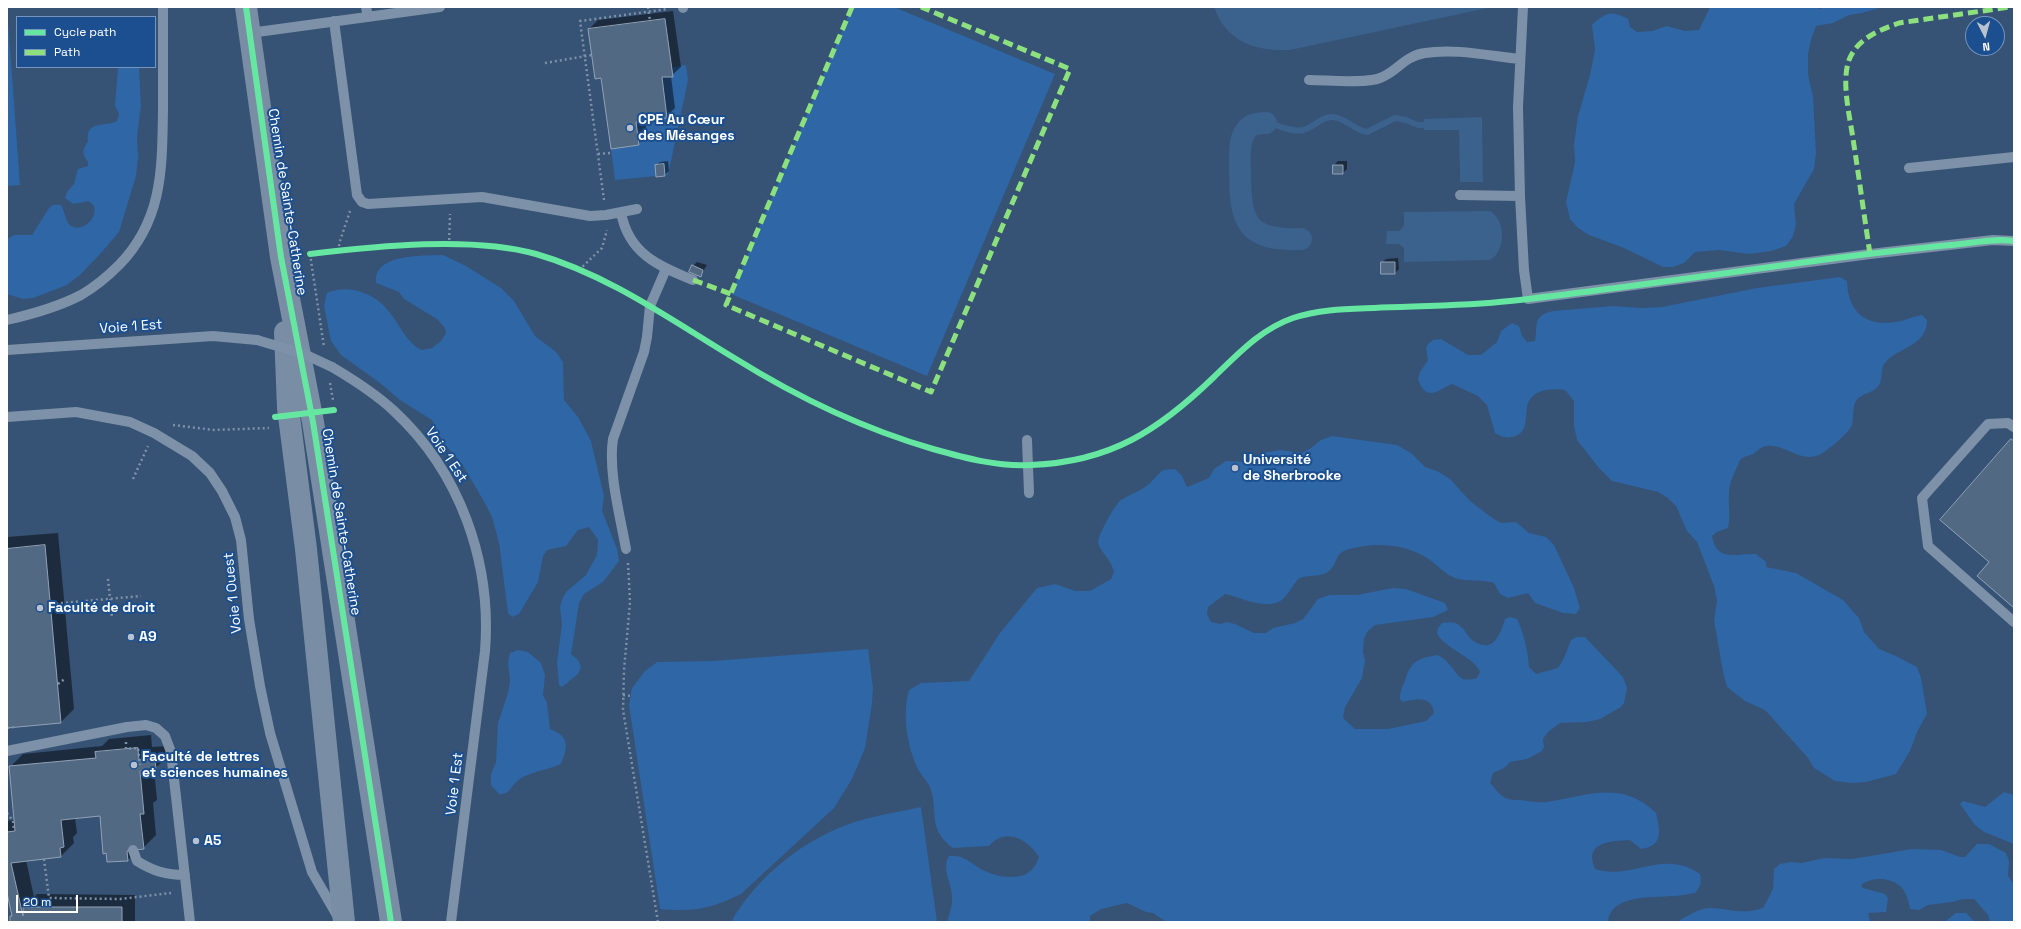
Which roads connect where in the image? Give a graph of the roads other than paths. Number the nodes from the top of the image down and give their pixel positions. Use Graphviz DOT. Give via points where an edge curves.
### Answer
graph roads {
  1 [pos="163,7"];
  2 [pos="246,7"];
  3 [pos="440,7"];
  4 [pos="1523,7"];
  5 [pos="367,12"];
  6 [pos="334,21"];
  7 [pos="250,33"];
  8 [pos="1520,59"];
  9 [pos="1310,80"];
  10 [pos="2014,157"];
  11 [pos="1909,168"];
  12 [pos="1460,195"];
  13 [pos="1520,196"];
  14 [pos="637,208"];
  15 [pos="620,212"];
  16 [pos="2014,241"];
  17 [pos="281,257"];
  18 [pos="666,269"];
  19 [pos="693,280"];
  20 [pos="7,320"];
  21 [pos="7,350"];
  22 [pos="7,417"];
  23 [pos="2014,427"];
  24 [pos="1027,440"];
  25 [pos="1029,493"];
  26 [pos="626,549"];
  27 [pos="2014,622"];
  28 [pos="7,751"];
  29 [pos="133,850"];
  30 [pos="185,875"];
  31 [pos="190,922"];
  32 [pos="341,922"];
  33 [pos="344,922"];
  34 [pos="391,922"];
  35 [pos="451,922"];
  1 -- 20 [label="lane" via="161,171 155,207 147,226 138,243 122,262 91,289 50,308"];
  2 -- 7 [label="main road, Chemin de Sainte-Catherine"];
  3 -- 5 [label="lane"];
  4 -- 8 [label="lane"];
  5 -- 6 [label="lane"];
  6 -- 7 [label="lane"];
  6 -- 15 [label="lane" via="357,195 362,202 368,204 482,197 590,216"];
  7 -- 17 [label="main road, Chemin de Sainte-Catherine"];
  8 -- 9 [label="lane" via="1426,52 1412,56 1376,79"];
  8 -- 13 [label="lane" via="1517,123"];
  10 -- 11 [label="lane"];
  12 -- 13 [label="lane"];
  13 -- 16 [label="lane" via="1528,298 1870,254 1993,240"];
  14 -- 15 [label="lane"];
  15 -- 18 [label="lane" via="624,226 641,251 655,264"];
  17 -- 33 [label="main road, Chemin de Sainte-Catherine" via="288,408 304,527"];
  17 -- 34 [label="main road, Chemin de Sainte-Catherine" via="311,413"];
  18 -- 19 [label="lane"];
  18 -- 26 [label="lane" via="650,306 644,352 611,449"];
  21 -- 35 [label="lane, Voie 1 Est, bridge" via="213,336 257,340 292,350 332,367 389,406 427,447 461,504 480,564 486,602 486,639"];
  22 -- 32 [label="lane, Voie 1 Ouest" via="76,412 130,422 192,456 210,473 222,491 235,517 241,540 254,654 278,762 312,872"];
  23 -- 27 [label="lane" via="2008,423 1988,424 1922,498 1928,546"];
  24 -- 25 [label="lane"];
  28 -- 30 [label="lane" via="127,727 150,726 159,730 168,740 171,752"];
  29 -- 30 [label="lane" via="137,861 158,872"];
  30 -- 31 [label="lane"];
}
